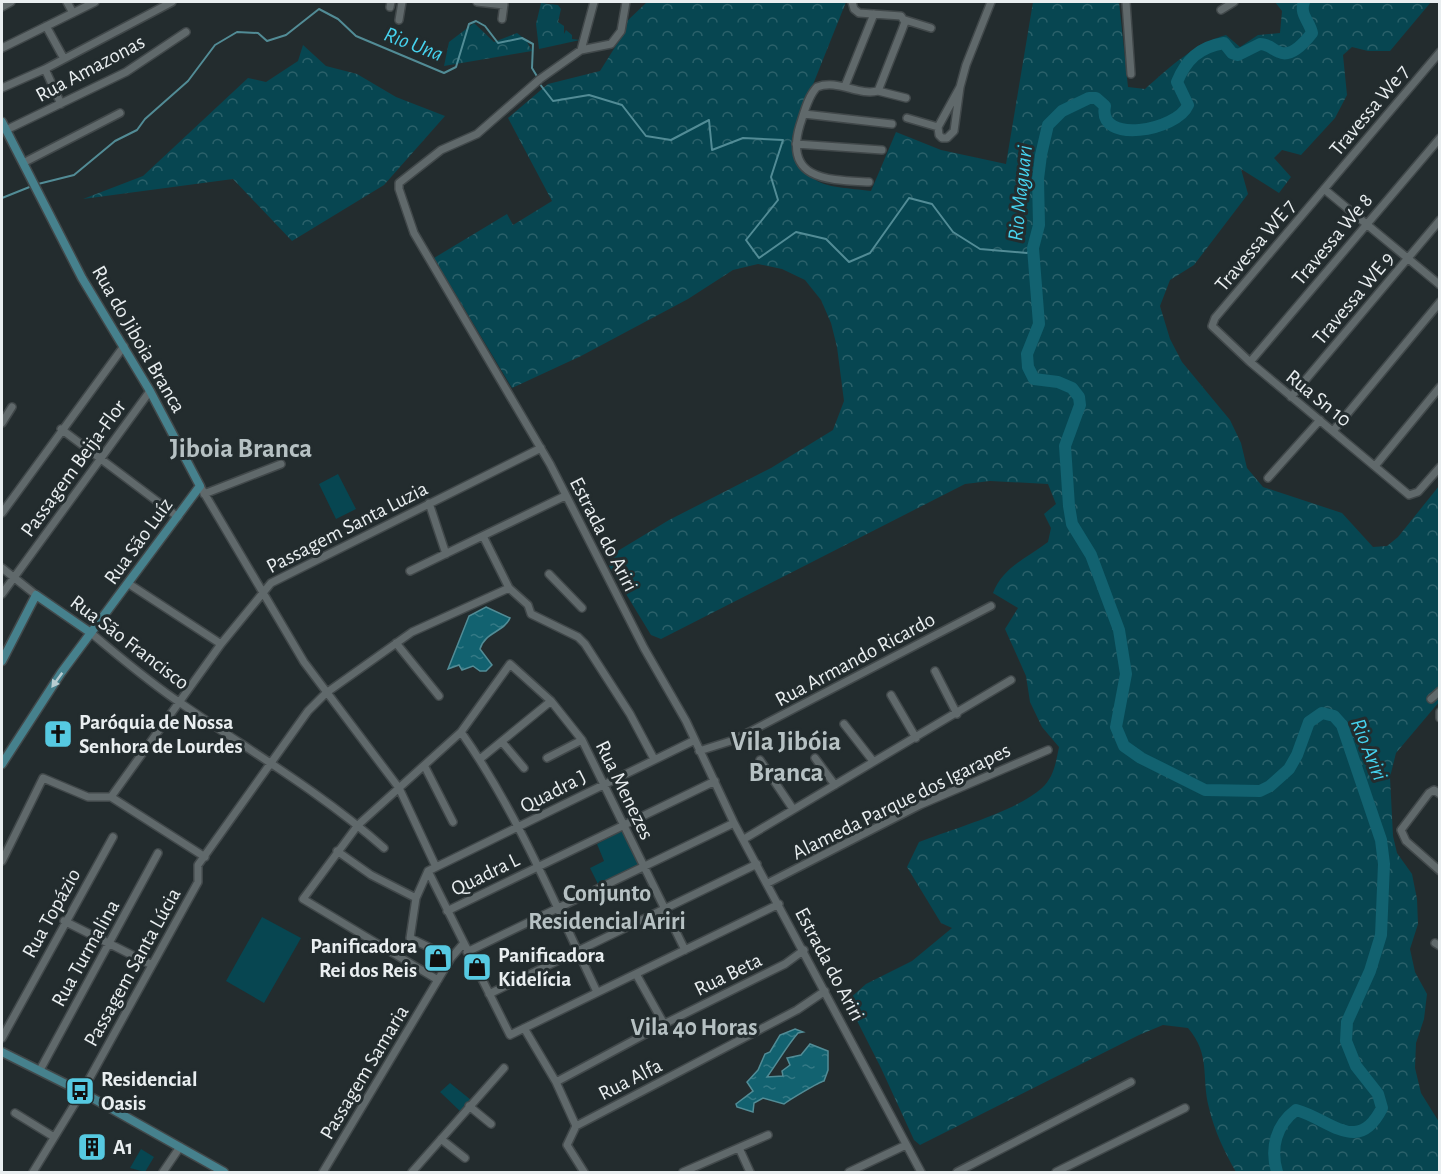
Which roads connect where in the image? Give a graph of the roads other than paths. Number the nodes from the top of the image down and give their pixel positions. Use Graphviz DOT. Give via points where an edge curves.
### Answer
graph roads {
  1 [pos="11,2"];
  2 [pos="67,2"];
  3 [pos="95,2"];
  4 [pos="172,2"];
  5 [pos="402,2"];
  6 [pos="477,2"];
  7 [pos="594,2"];
  8 [pos="626,2"];
  9 [pos="852,2"];
  10 [pos="991,2"];
  11 [pos="1126,2"];
  12 [pos="1234,2"];
  13 [pos="504,3"];
  14 [pos="2,7"];
  15 [pos="1221,10"];
  16 [pos="73,13"];
  17 [pos="874,14"];
  18 [pos="502,19"];
  19 [pos="399,20"];
  20 [pos="905,20"];
  21 [pos="46,26"];
  22 [pos="931,28"];
  23 [pos="186,32"];
  24 [pos="2,48"];
  25 [pos="581,50"];
  26 [pos="1440,52"];
  27 [pos="63,57"];
  28 [pos="45,69"];
  29 [pos="1131,74"];
  30 [pos="845,86"];
  31 [pos="960,87"];
  32 [pos="2,88"];
  33 [pos="878,91"];
  34 [pos="906,98"];
  35 [pos="61,104"];
  36 [pos="120,113"];
  37 [pos="804,114"];
  38 [pos="908,118"];
  39 [pos="892,124"];
  40 [pos="4,126"];
  41 [pos="938,127"];
  42 [pos="1440,138"];
  43 [pos="796,144"];
  44 [pos="882,150"];
  45 [pos="23,163"];
  46 [pos="869,183"];
  47 [pos="1324,189"];
  48 [pos="1440,220"];
  49 [pos="1366,224"];
  50 [pos="1407,258"];
  51 [pos="1440,285"];
  52 [pos="1440,302"];
  53 [pos="1212,324"];
  54 [pos="124,346"];
  55 [pos="1250,362"];
  56 [pos="1440,387"];
  57 [pos="150,391"];
  58 [pos="1291,397"];
  59 [pos="12,407"];
  60 [pos="1320,420"];
  61 [pos="2,423"];
  62 [pos="61,429"];
  63 [pos="1333,431"];
  64 [pos="541,448"];
  65 [pos="101,458"];
  66 [pos="280,464"];
  67 [pos="1375,466"];
  68 [pos="1440,466"];
  69 [pos="1268,478"];
  70 [pos="202,490"];
  71 [pos="566,496"];
  72 [pos="429,503"];
  73 [pos="2,513"];
  74 [pos="178,517"];
  75 [pos="483,536"];
  76 [pos="446,554"];
  77 [pos="2,568"];
  78 [pos="410,571"];
  79 [pos="549,574"];
  80 [pos="13,577"];
  81 [pos="129,584"];
  82 [pos="509,588"];
  83 [pos="262,593"];
  84 [pos="2,594"];
  85 [pos="36,595"];
  86 [pos="991,606"];
  87 [pos="582,608"];
  88 [pos="91,633"];
  89 [pos="396,643"];
  90 [pos="221,644"];
  91 [pos="2,661"];
  92 [pos="935,671"];
  93 [pos="1011,680"];
  94 [pos="1440,691"];
  95 [pos="326,693"];
  96 [pos="891,694"];
  97 [pos="438,696"];
  98 [pos="1431,699"];
  99 [pos="551,701"];
  100 [pos="179,702"];
  101 [pos="1440,712"];
  102 [pos="957,714"];
  103 [pos="1440,718"];
  104 [pos="844,724"];
  105 [pos="461,732"];
  106 [pos="916,738"];
  107 [pos="582,740"];
  108 [pos="695,740"];
  109 [pos="502,742"];
  110 [pos="1048,750"];
  111 [pos="699,751"];
  112 [pos="547,758"];
  113 [pos="815,758"];
  114 [pos="480,759"];
  115 [pos="654,759"];
  116 [pos="2,760"];
  117 [pos="760,760"];
  118 [pos="873,761"];
  119 [pos="269,762"];
  120 [pos="425,767"];
  121 [pos="524,768"];
  122 [pos="715,781"];
  123 [pos="604,784"];
  124 [pos="835,785"];
  125 [pos="399,788"];
  126 [pos="1440,794"];
  127 [pos="111,798"];
  128 [pos="793,809"];
  129 [pos="453,822"];
  130 [pos="734,823"];
  131 [pos="624,824"];
  132 [pos="358,825"];
  133 [pos="516,828"];
  134 [pos="112,837"];
  135 [pos="744,839"];
  136 [pos="384,848"];
  137 [pos="337,851"];
  138 [pos="158,853"];
  139 [pos="205,857"];
  140 [pos="2,861"];
  141 [pos="757,864"];
  142 [pos="436,867"];
  143 [pos="536,867"];
  144 [pos="645,868"];
  145 [pos="428,871"];
  146 [pos="1440,871"];
  147 [pos="768,883"];
  148 [pos="416,898"];
  149 [pos="779,904"];
  150 [pos="557,909"];
  151 [pos="665,909"];
  152 [pos="447,911"];
  153 [pos="64,921"];
  154 [pos="109,944"];
  155 [pos="463,944"];
  156 [pos="685,950"];
  157 [pos="804,950"];
  158 [pos="578,951"];
  159 [pos="467,952"];
  160 [pos="451,958"];
  161 [pos="153,965"];
  162 [pos="636,974"];
  163 [pos="438,980"];
  164 [pos="825,991"];
  165 [pos="597,992"];
  166 [pos="489,994"];
  167 [pos="664,1024"];
  168 [pos="524,1028"];
  169 [pos="2,1038"];
  170 [pos="2,1052"];
  171 [pos="504,1068"];
  172 [pos="40,1070"];
  173 [pos="556,1082"];
  174 [pos="1131,1082"];
  175 [pos="82,1092"];
  176 [pos="469,1106"];
  177 [pos="1185,1108"];
  178 [pos="15,1113"];
  179 [pos="491,1124"];
  180 [pos="576,1126"];
  181 [pos="768,1135"];
  182 [pos="54,1137"];
  183 [pos="441,1139"];
  184 [pos="906,1145"];
  185 [pos="180,1148"];
  186 [pos="739,1148"];
  187 [pos="465,1158"];
  188 [pos="746,1171"];
  189 [pos="33,1173"];
  190 [pos="163,1173"];
  191 [pos="224,1173"];
  192 [pos="323,1173"];
  193 [pos="412,1173"];
  194 [pos="584,1173"];
  195 [pos="683,1173"];
  196 [pos="849,1173"];
  197 [pos="921,1173"];
  198 [pos="957,1173"];
  199 [pos="1056,1173"];
  1 -- 14 [label="street"];
  2 -- 16 [label="street"];
  3 -- 16 [label="street"];
  4 -- 27 [label="street"];
  5 -- 19 [label="street"];
  6 -- 13 [label="street"];
  7 -- 25 [label="street"];
  8 -- 25 [label="street, Estrada do Ariri" via="615,41"];
  9 -- 17 [label="street" via="856,12"];
  10 -- 31 [label="street"];
  11 -- 29 [label="street"];
  12 -- 15 [label="street"];
  13 -- 18 [label="street"];
  16 -- 21 [label="street"];
  17 -- 20 [label="street" via="898,15"];
  17 -- 30 [label="street"];
  20 -- 22 [label="street"];
  20 -- 33 [label="street"];
  21 -- 24 [label="street"];
  21 -- 27 [label="street"];
  23 -- 35 [label="street, Rua Amazonas" via="126,72"];
  25 -- 64 [label="street, Estrada do Ariri" via="477,134 441,150 408,173 398,186 414,233"];
  26 -- 47 [label="street, Travessa We 7"];
  27 -- 28 [label="street"];
  28 -- 32 [label="street"];
  28 -- 35 [label="street"];
  30 -- 33 [label="street"];
  30 -- 37 [label="street" via="817,87"];
  31 -- 41 [label="street"];
  31 -- 41 [label="street" via="951,135 942,138"];
  33 -- 34 [label="street"];
  35 -- 40 [label="street, Rua Amazonas"];
  36 -- 45 [label="street"];
  37 -- 39 [label="street"];
  37 -- 43 [label="street"];
  38 -- 41 [label="street"];
  40 -- 45 [label="main road, Rua do Jiboia Branca"];
  42 -- 49 [label="street, Travessa We 8"];
  43 -- 44 [label="street"];
  43 -- 46 [label="street" via="803,166 814,176"];
  45 -- 54 [label="main road, Rua do Jiboia Branca" via="82,278"];
  47 -- 49 [label="street"];
  47 -- 53 [label="street, Travessa WE 7"];
  48 -- 50 [label="street, Travessa WE 9"];
  49 -- 50 [label="street"];
  49 -- 55 [label="street, Travessa We 8"];
  50 -- 51 [label="street"];
  50 -- 58 [label="street, Travessa WE 9"];
  52 -- 63 [label="street"];
  53 -- 55 [label="street, Rua Sn 10"];
  54 -- 57 [label="main road, Rua do Jiboia Branca"];
  54 -- 62 [label="street"];
  55 -- 58 [label="street, Rua Sn 10"];
  56 -- 67 [label="street"];
  57 -- 65 [label="street, Passagem Beija-Flor"];
  57 -- 70 [label="main road, Rua do Jiboia Branca"];
  58 -- 60 [label="street, Rua Sn 10"];
  59 -- 61 [label="street"];
  60 -- 63 [label="street, Rua Sn 10"];
  60 -- 69 [label="street"];
  62 -- 65 [label="street"];
  62 -- 73 [label="street"];
  63 -- 67 [label="street, Rua Sn 10"];
  64 -- 71 [label="street, Estrada do Ariri"];
  64 -- 72 [label="street, Passagem Santa Luzia"];
  65 -- 74 [label="street"];
  65 -- 80 [label="street, Passagem Beija-Flor"];
  66 -- 70 [label="street"];
  67 -- 68 [label="street, Rua Sn 10" via="1409,495 1419,492"];
  70 -- 74 [label="main road, Rua São Luíz"];
  70 -- 83 [label="street, Rua do Jiboia Branca"];
  71 -- 75 [label="street"];
  71 -- 108 [label="street, Estrada do Ariri"];
  72 -- 76 [label="street"];
  72 -- 83 [label="street, Passagem Santa Luzia" via="284,575"];
  74 -- 81 [label="main road, Rua São Luíz"];
  75 -- 76 [label="street"];
  75 -- 82 [label="street"];
  76 -- 78 [label="street"];
  77 -- 80 [label="street, Rua São Francisco"];
  79 -- 87 [label="street"];
  80 -- 84 [label="street, Passagem Beija-Flor"];
  80 -- 85 [label="street, Rua São Francisco"];
  81 -- 88 [label="main road, Rua São Luíz"];
  81 -- 90 [label="street"];
  82 -- 89 [label="street, Passagem Santa Lúcia" via="453,615 428,622"];
  82 -- 115 [label="street" via="535,616 585,644"];
  83 -- 90 [label="street, Passagem Santa Luzia"];
  83 -- 95 [label="street, Rua do Jiboia Branca"];
  85 -- 88 [label="main road, Rua São Francisco"];
  85 -- 91 [label="main road"];
  86 -- 111 [label="street, Rua Armando Ricardo" via="734,740"];
  88 -- 100 [label="street, Rua São Francisco"];
  88 -- 116 [label="main road, Rua São Luíz, one-way"];
  89 -- 95 [label="street, Passagem Santa Lúcia"];
  89 -- 97 [label="street"];
  90 -- 100 [label="street, Passagem Santa Luzia"];
  92 -- 102 [label="street"];
  93 -- 102 [label="street"];
  94 -- 98 [label="street"];
  95 -- 119 [label="street, Passagem Santa Lúcia"];
  95 -- 125 [label="street, Rua do Jiboia Branca"];
  96 -- 106 [label="street"];
  99 -- 105 [label="street, Rua Menezes" via="510,664"];
  99 -- 107 [label="street, Rua Menezes"];
  99 -- 109 [label="street"];
  100 -- 119 [label="street, Rua São Francisco"];
  100 -- 127 [label="street, Passagem Santa Luzia"];
  101 -- 103 [label="street"];
  102 -- 106 [label="street"];
  104 -- 118 [label="street"];
  105 -- 114 [label="street"];
  105 -- 120 [label="street"];
  106 -- 118 [label="street"];
  107 -- 112 [label="street"];
  107 -- 123 [label="street, Rua Menezes"];
  108 -- 111 [label="street, Estrada do Ariri"];
  108 -- 115 [label="street, Quadra J"];
  109 -- 114 [label="street"];
  109 -- 121 [label="street"];
  110 -- 147 [label="street, Alameda Parque dos Igarapes" via="920,805"];
  111 -- 122 [label="street, Estrada do Ariri"];
  113 -- 124 [label="street"];
  114 -- 133 [label="street"];
  115 -- 123 [label="street, Quadra J"];
  117 -- 128 [label="street"];
  118 -- 124 [label="street"];
  119 -- 132 [label="street, Rua São Francisco"];
  119 -- 139 [label="street, Passagem Santa Lúcia"];
  120 -- 125 [label="street"];
  120 -- 129 [label="street"];
  122 -- 130 [label="street, Estrada do Ariri"];
  122 -- 131 [label="street"];
  123 -- 131 [label="street, Rua Menezes"];
  123 -- 133 [label="street, Quadra J"];
  124 -- 128 [label="street"];
  125 -- 132 [label="street"];
  125 -- 142 [label="street, Rua do Jiboia Branca"];
  126 -- 146 [label="street" via="1434,790 1429,793 1401,832"];
  127 -- 139 [label="street"];
  127 -- 140 [label="street" via="88,797 43,778"];
  128 -- 135 [label="street"];
  130 -- 135 [label="street, Estrada do Ariri"];
  130 -- 144 [label="street"];
  131 -- 143 [label="street"];
  131 -- 144 [label="street, Rua Menezes"];
  132 -- 136 [label="street, Rua São Francisco"];
  132 -- 137 [label="street"];
  133 -- 142 [label="street, Quadra L"];
  133 -- 143 [label="street"];
  134 -- 153 [label="street, Rua Topázio"];
  135 -- 141 [label="street, Estrada do Ariri"];
  137 -- 148 [label="street" via="394,889"];
  137 -- 163 [label="street" via="303,898"];
  138 -- 154 [label="street, Rua Turmalina"];
  139 -- 161 [label="street, Passagem Santa Lúcia" via="196,867 198,882"];
  141 -- 147 [label="street, Estrada do Ariri"];
  141 -- 151 [label="street"];
  142 -- 145 [label="street"];
  143 -- 150 [label="street"];
  143 -- 152 [label="street, Quadra L"];
  144 -- 150 [label="street"];
  144 -- 151 [label="street, Rua Menezes"];
  145 -- 148 [label="street"];
  145 -- 152 [label="street"];
  147 -- 149 [label="street, Estrada do Ariri"];
  148 -- 160 [label="street" via="410,938"];
  149 -- 156 [label="street"];
  149 -- 157 [label="street, Estrada do Ariri"];
  150 -- 158 [label="street"];
  150 -- 159 [label="street"];
  151 -- 156 [label="street, Rua Menezes"];
  151 -- 158 [label="street"];
  152 -- 155 [label="street"];
  153 -- 154 [label="street"];
  153 -- 169 [label="street, Rua Topázio"];
  154 -- 161 [label="street"];
  154 -- 172 [label="street, Rua Turmalina"];
  155 -- 159 [label="street"];
  155 -- 160 [label="street, Passagem Samaria"];
  156 -- 162 [label="street"];
  157 -- 164 [label="street, Estrada do Ariri"];
  157 -- 167 [label="street, Rua Beta" via="785,964"];
  158 -- 165 [label="street"];
  158 -- 166 [label="street"];
  159 -- 166 [label="street"];
  160 -- 163 [label="street, Passagem Samaria"];
  161 -- 175 [label="street, Passagem Santa Lúcia"];
  162 -- 165 [label="street"];
  162 -- 167 [label="street"];
  163 -- 192 [label="street, Passagem Samaria"];
  164 -- 180 [label="street, Rua Alfa" via="797,1010"];
  164 -- 184 [label="street, Estrada do Ariri"];
  165 -- 168 [label="street"];
  166 -- 168 [label="street" via="507,1033"];
  167 -- 173 [label="street, Rua Beta"];
  168 -- 173 [label="street"];
  170 -- 172 [label="main road"];
  171 -- 176 [label="street"];
  172 -- 175 [label="main road"];
  173 -- 180 [label="street"];
  174 -- 198 [label="street"];
  175 -- 182 [label="street, Passagem Santa Lúcia"];
  175 -- 185 [label="main road"];
  176 -- 179 [label="street"];
  176 -- 183 [label="street"];
  177 -- 199 [label="street"];
  178 -- 182 [label="street"];
  180 -- 194 [label="street" via="567,1145"];
  181 -- 186 [label="street"];
  182 -- 189 [label="street, Passagem Santa Lúcia"];
  183 -- 187 [label="street"];
  183 -- 193 [label="street"];
  184 -- 196 [label="street"];
  184 -- 197 [label="street, Estrada do Ariri"];
  185 -- 190 [label="street"];
  185 -- 191 [label="main road"];
  186 -- 188 [label="street"];
  186 -- 195 [label="street"];
}
